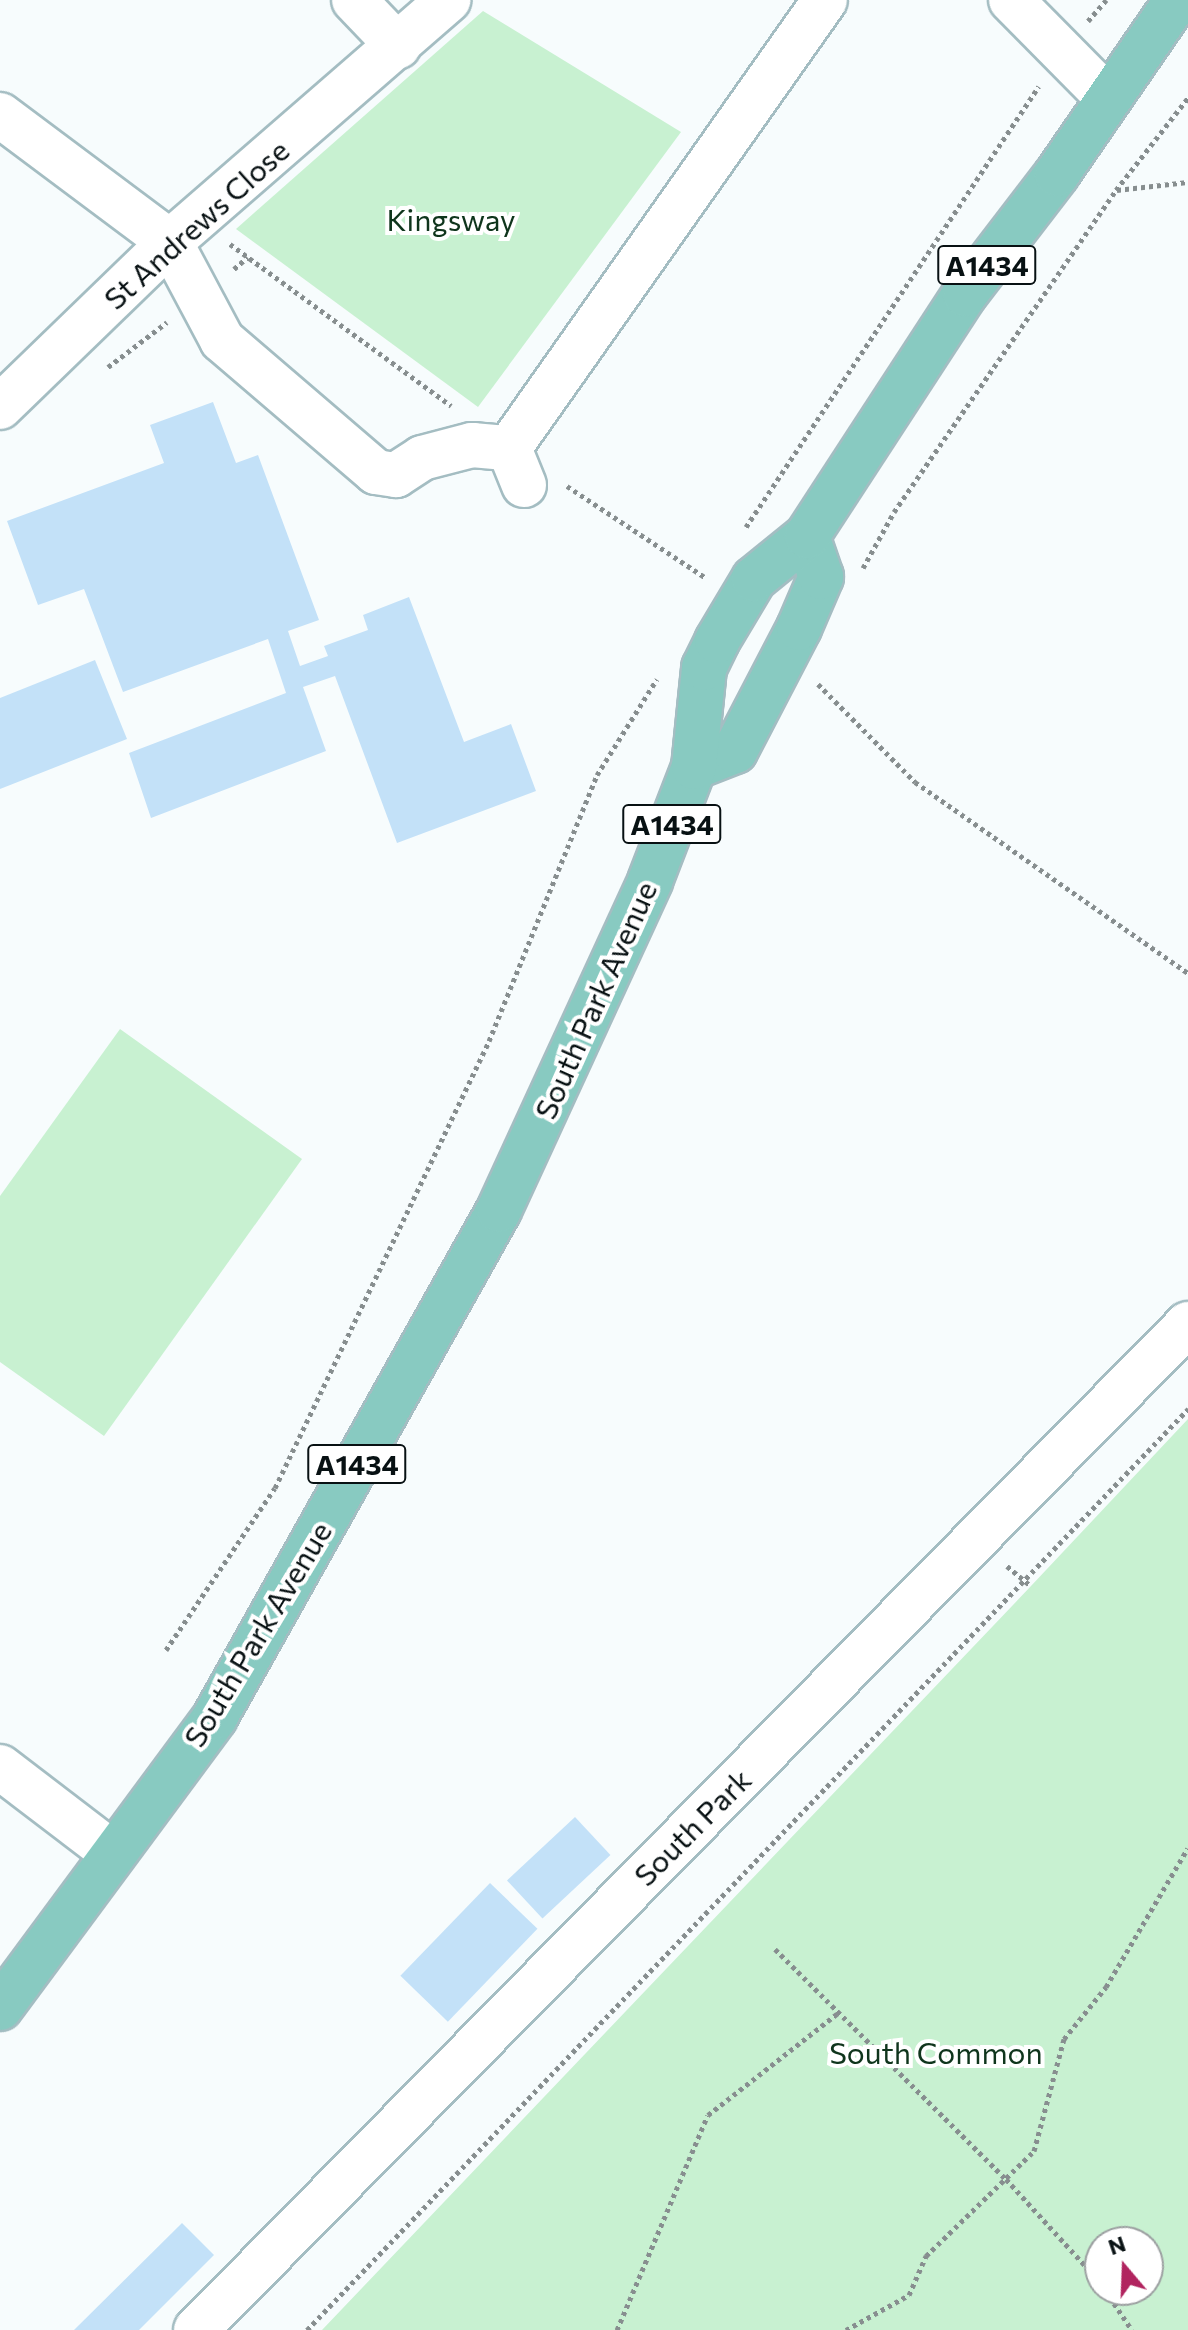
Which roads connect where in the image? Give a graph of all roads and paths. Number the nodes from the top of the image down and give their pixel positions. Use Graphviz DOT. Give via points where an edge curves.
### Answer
graph roads {
  1 [pos="354,0"];
  2 [pos="448,0"];
  3 [pos="825,0"];
  4 [pos="1011,0"];
  5 [pos="1106,0"];
  6 [pos="1177,0"];
  7 [pos="1188,41"];
  8 [pos="398,46"];
  9 [pos="1061,51"];
  10 [pos="1138,58"];
  11 [pos="1108,98"];
  12 [pos="1188,98"];
  13 [pos="0,115"];
  14 [pos="1188,182"];
  15 [pos="1116,190"];
  16 [pos="170,242"];
  17 [pos="248,257"];
  18 [pos="201,296"];
  19 [pos="100,373"];
  20 [pos="0,407"];
  21 [pos="743,531"];
  22 [pos="807,536"];
  23 [pos="719,569"];
  24 [pos="857,578"];
  25 [pos="711,581"];
  26 [pos="813,673"];
  27 [pos="661,674"];
  28 [pos="694,767"];
  29 [pos="1188,973"];
  30 [pos="1188,1324"];
  31 [pos="1188,1409"];
  32 [pos="166,1650"];
  33 [pos="0,1767"];
  34 [pos="1188,1848"];
  35 [pos="111,1852"];
  36 [pos="775,1949"];
  37 [pos="0,2008"];
  38 [pos="837,2014"];
  39 [pos="1006,2179"];
  40 [pos="1084,2264"];
  41 [pos="1116,2306"];
  42 [pos="196,2330"];
  43 [pos="307,2330"];
  44 [pos="617,2330"];
  45 [pos="846,2330"];
  46 [pos="1132,2330"];
  1 -- 8 [label="street"];
  2 -- 8 [label="street, St Andrews Close"];
  3 -- 18 [label="street" via="502,459 422,458 396,475 376,472 222,340"];
  4 -- 9 [label="street"];
  5 -- 9 [label="path"];
  6 -- 10 [label="main road, South Park Avenue / A1434"];
  7 -- 10 [label="main road"];
  8 -- 16 [label="street, St Andrews Close"];
  9 -- 11 [label="street"];
  9 -- 21 [label="path"];
  10 -- 11 [label="main road, South Park Avenue / A1434"];
  11 -- 22 [label="main road, South Park Avenue / A1434" via="957,306"];
  12 -- 15 [label="path"];
  13 -- 16 [label="street"];
  14 -- 15 [label="path"];
  15 -- 24 [label="path" via="894,512"];
  16 -- 18 [label="street"];
  16 -- 20 [label="street, St Andrews Close"];
  17 -- 18 [label="path"];
  18 -- 19 [label="path"];
  22 -- 28 [label="main road, South Park Avenue / A1434" via="754,579 704,668"];
  22 -- 28 [label="main road" via="821,577 799,628 735,751"];
  23 -- 25 [label="path"];
  26 -- 29 [label="path" via="915,782"];
  27 -- 32 [label="path" via="597,775 489,1041 275,1488"];
  28 -- 35 [label="main road, South Park Avenue / A1434" via="650,881 499,1210 215,1717"];
  30 -- 42 [label="street, South Park"];
  31 -- 43 [label="path"];
  33 -- 35 [label="street"];
  34 -- 39 [label="path" via="1106,1987 1064,2039 1034,2151"];
  35 -- 37 [label="main road, South Park Avenue / A1434"];
  36 -- 38 [label="path"];
  38 -- 39 [label="path"];
  38 -- 44 [label="path" via="708,2115"];
  39 -- 40 [label="path"];
  39 -- 45 [label="path" via="926,2256 909,2295"];
  41 -- 46 [label="path"];
}
